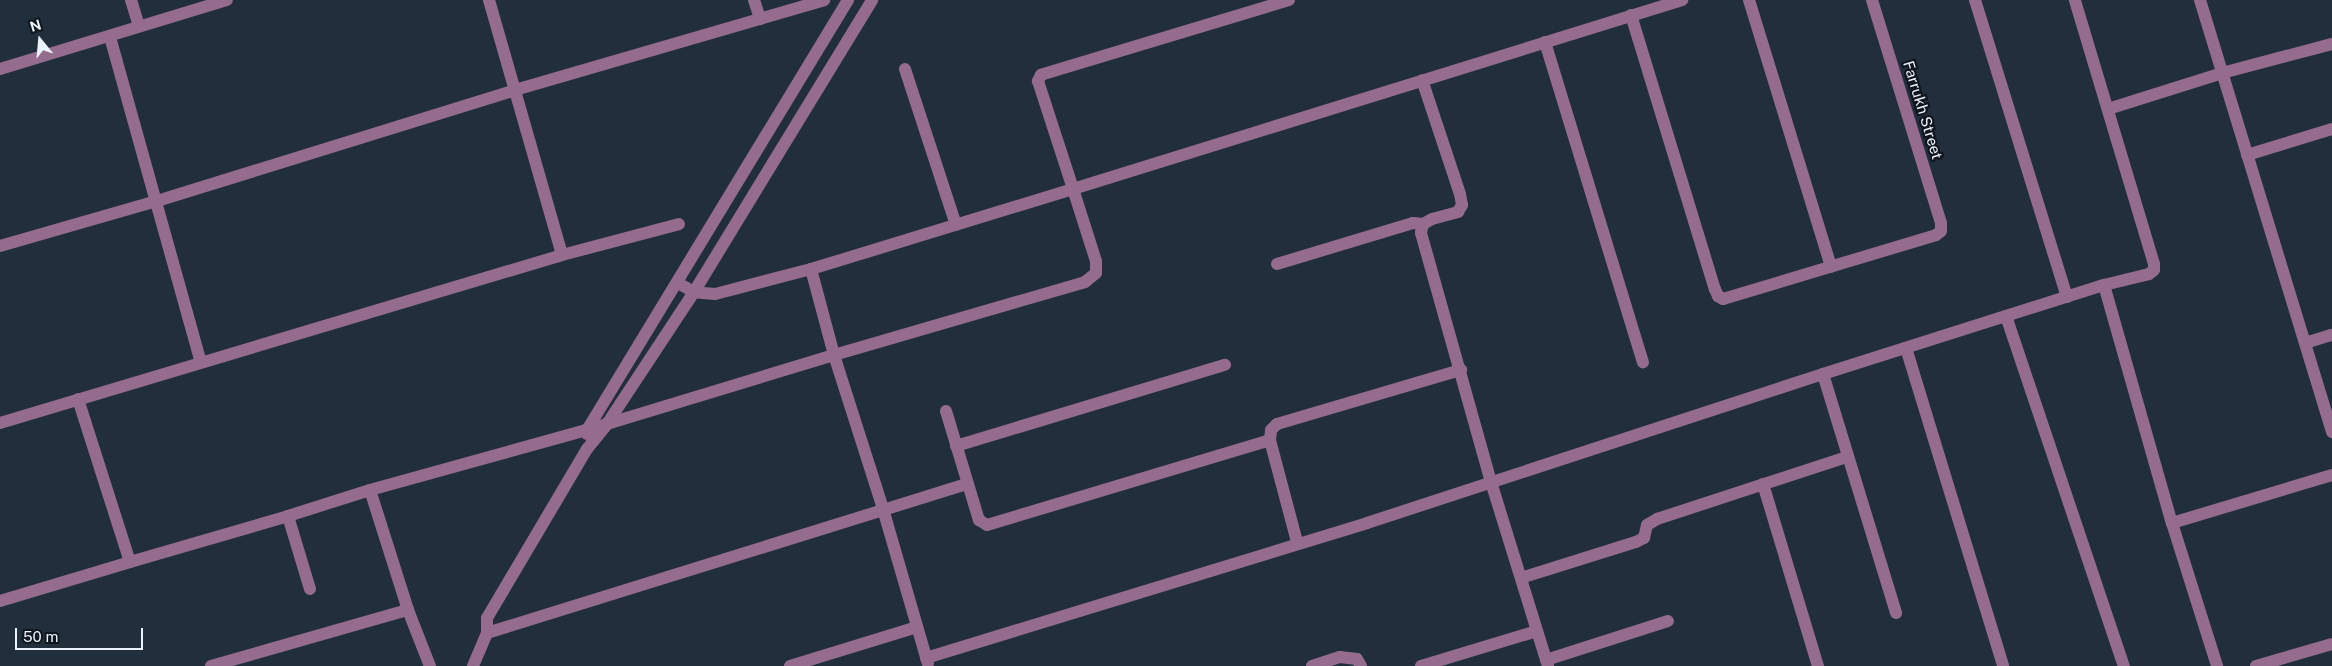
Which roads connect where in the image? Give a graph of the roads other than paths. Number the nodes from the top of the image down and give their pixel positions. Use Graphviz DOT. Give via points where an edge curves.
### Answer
graph roads {
  1 [pos="131,0"];
  2 [pos="227,0"];
  3 [pos="489,0"];
  4 [pos="754,0"];
  5 [pos="824,0"];
  6 [pos="847,0"];
  7 [pos="1288,0"];
  8 [pos="1682,0"];
  9 [pos="1749,0"];
  10 [pos="1872,0"];
  11 [pos="1975,0"];
  12 [pos="2075,0"];
  13 [pos="2200,0"];
  14 [pos="869,5"];
  15 [pos="1631,16"];
  16 [pos="760,19"];
  17 [pos="139,26"];
  18 [pos="110,37"];
  19 [pos="1546,42"];
  20 [pos="2332,44"];
  21 [pos="0,69"];
  22 [pos="905,69"];
  23 [pos="2222,73"];
  24 [pos="1422,80"];
  25 [pos="515,90"];
  26 [pos="2108,109"];
  27 [pos="2332,129"];
  28 [pos="2247,154"];
  29 [pos="1073,189"];
  30 [pos="156,201"];
  31 [pos="679,224"];
  32 [pos="1423,224"];
  33 [pos="956,225"];
  34 [pos="0,246"];
  35 [pos="562,254"];
  36 [pos="1277,264"];
  37 [pos="1832,267"];
  38 [pos="811,269"];
  39 [pos="678,283"];
  40 [pos="2104,285"];
  41 [pos="694,292"];
  42 [pos="2068,297"];
  43 [pos="2006,316"];
  44 [pos="2332,335"];
  45 [pos="2305,343"];
  46 [pos="1906,348"];
  47 [pos="834,355"];
  48 [pos="201,362"];
  49 [pos="1643,362"];
  50 [pos="1225,365"];
  51 [pos="1461,370"];
  52 [pos="1823,374"];
  53 [pos="78,399"];
  54 [pos="946,411"];
  55 [pos="0,423"];
  56 [pos="607,424"];
  57 [pos="587,430"];
  58 [pos="2332,432"];
  59 [pos="1270,440"];
  60 [pos="956,446"];
  61 [pos="587,449"];
  62 [pos="1847,457"];
  63 [pos="2332,475"];
  64 [pos="1491,482"];
  65 [pos="967,484"];
  66 [pos="1763,484"];
  67 [pos="370,490"];
  68 [pos="883,509"];
  69 [pos="288,516"];
  70 [pos="2172,523"];
  71 [pos="1296,538"];
  72 [pos="130,562"];
  73 [pos="1521,578"];
  74 [pos="310,589"];
  75 [pos="0,601"];
  76 [pos="408,610"];
  77 [pos="1896,613"];
  78 [pos="1668,621"];
  79 [pos="917,628"];
  80 [pos="1537,631"];
  81 [pos="487,633"];
  82 [pos="2332,644"];
  83 [pos="927,662"];
  84 [pos="1547,663"];
  85 [pos="211,666"];
  86 [pos="430,666"];
  87 [pos="473,666"];
  88 [pos="790,666"];
  89 [pos="1312,666"];
  90 [pos="1361,666"];
  91 [pos="1421,666"];
  92 [pos="1818,666"];
  93 [pos="2003,666"];
  94 [pos="2124,666"];
  95 [pos="2217,666"];
  96 [pos="2256,666"];
  1 -- 17 [label="street"];
  2 -- 17 [label="street"];
  3 -- 25 [label="street"];
  4 -- 16 [label="street"];
  5 -- 16 [label="street"];
  6 -- 14 [label="street"];
  6 -- 39 [label="street"];
  7 -- 29 [label="street" via="1040,75 1038,81"];
  8 -- 15 [label="street"];
  9 -- 37 [label="street"];
  10 -- 37 [label="street, Farrukh Street" via="1941,231"];
  11 -- 42 [label="street"];
  12 -- 26 [label="street"];
  13 -- 23 [label="street"];
  14 -- 41 [label="street"];
  15 -- 19 [label="street"];
  15 -- 37 [label="street" via="1718,296 1730,298"];
  16 -- 25 [label="street"];
  17 -- 18 [label="street"];
  18 -- 21 [label="street"];
  18 -- 30 [label="street"];
  19 -- 24 [label="street"];
  19 -- 49 [label="street"];
  20 -- 23 [label="street"];
  22 -- 33 [label="street"];
  23 -- 26 [label="street"];
  23 -- 28 [label="street"];
  24 -- 29 [label="street"];
  24 -- 32 [label="street" via="1462,205 1458,212"];
  25 -- 30 [label="street"];
  25 -- 35 [label="street"];
  26 -- 40 [label="street" via="2154,270"];
  27 -- 28 [label="street"];
  28 -- 45 [label="street"];
  29 -- 33 [label="street"];
  29 -- 47 [label="street" via="1096,261 1096,273 1085,282"];
  30 -- 34 [label="street"];
  30 -- 48 [label="street"];
  31 -- 35 [label="street"];
  32 -- 36 [label="street" via="1413,223"];
  32 -- 51 [label="street" via="1421,232"];
  33 -- 38 [label="street"];
  35 -- 48 [label="street"];
  38 -- 41 [label="street" via="715,294"];
  38 -- 47 [label="street"];
  39 -- 41 [label="street"];
  39 -- 57 [label="street"];
  40 -- 42 [label="street"];
  40 -- 70 [label="street"];
  41 -- 56 [label="street"];
  42 -- 43 [label="street"];
  43 -- 46 [label="street"];
  43 -- 94 [label="street"];
  44 -- 45 [label="street"];
  45 -- 58 [label="street"];
  46 -- 52 [label="street"];
  46 -- 93 [label="street"];
  47 -- 56 [label="street"];
  47 -- 68 [label="street"];
  48 -- 53 [label="street"];
  50 -- 60 [label="street"];
  51 -- 59 [label="street" via="1276,424 1271,430"];
  51 -- 64 [label="street"];
  52 -- 62 [label="street"];
  52 -- 64 [label="street"];
  53 -- 55 [label="street"];
  53 -- 72 [label="street"];
  54 -- 60 [label="street"];
  56 -- 57 [label="street"];
  56 -- 61 [label="street"];
  57 -- 61 [label="street"];
  57 -- 67 [label="street"];
  59 -- 65 [label="street" via="988,525 979,520"];
  59 -- 71 [label="street"];
  60 -- 65 [label="street"];
  61 -- 81 [label="street" via="487,618"];
  62 -- 66 [label="street"];
  62 -- 77 [label="street"];
  63 -- 70 [label="street"];
  64 -- 73 [label="street"];
  64 -- 83 [label="street"];
  65 -- 68 [label="street"];
  66 -- 73 [label="street" via="1657,519 1647,525 1644,538 1636,542"];
  66 -- 92 [label="street"];
  67 -- 69 [label="street"];
  67 -- 76 [label="street"];
  68 -- 79 [label="street"];
  68 -- 81 [label="street"];
  69 -- 72 [label="street"];
  69 -- 74 [label="street"];
  70 -- 95 [label="street"];
  72 -- 75 [label="street"];
  73 -- 80 [label="street"];
  76 -- 85 [label="street"];
  76 -- 86 [label="street"];
  78 -- 84 [label="street"];
  79 -- 83 [label="street"];
  79 -- 88 [label="street"];
  80 -- 84 [label="street"];
  80 -- 91 [label="street"];
  81 -- 87 [label="street"];
  82 -- 96 [label="street"];
  89 -- 90 [label="street" via="1340,657 1357,659"];
}
